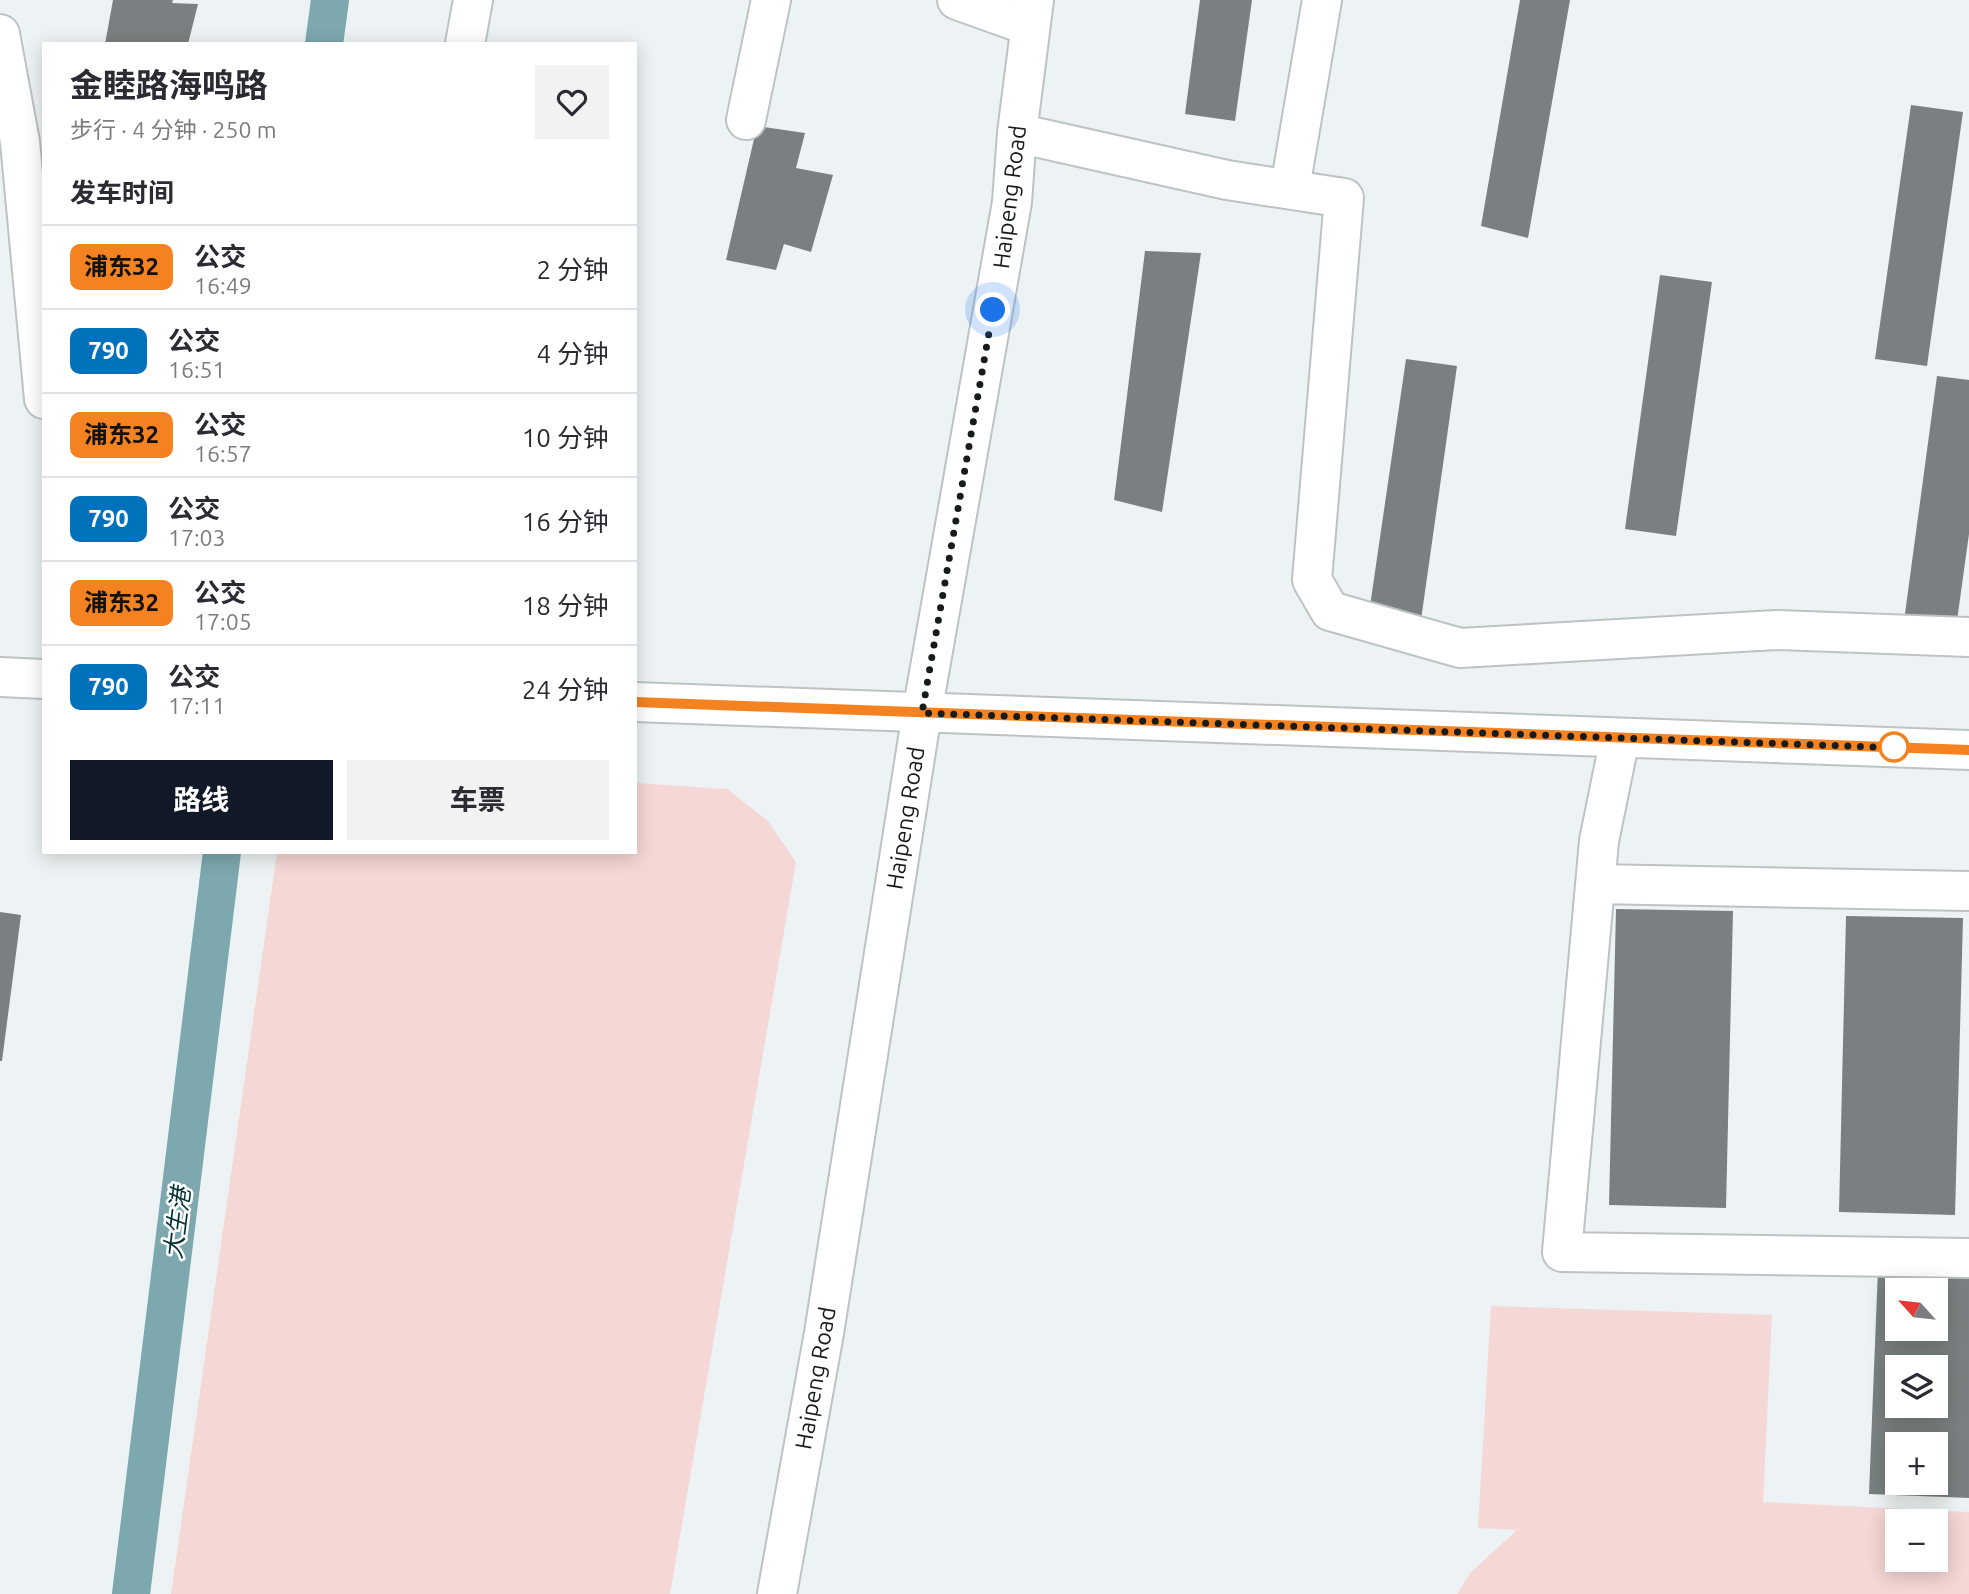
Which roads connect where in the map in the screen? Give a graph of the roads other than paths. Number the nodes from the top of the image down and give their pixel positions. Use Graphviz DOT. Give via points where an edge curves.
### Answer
graph roads {
  1 [pos="473,0"];
  2 [pos="771,0"];
  3 [pos="957,0"];
  4 [pos="1322,0"];
  5 [pos="1032,13"];
  6 [pos="0,34"];
  7 [pos="465,42"];
  8 [pos="746,120"];
  9 [pos="1017,133"];
  10 [pos="1290,188"];
  11 [pos="42,378"];
  12 [pos="1969,637"];
  13 [pos="0,677"];
  14 [pos="42,679"];
  15 [pos="637,702"];
  16 [pos="922,713"];
  17 [pos="1620,738"];
  18 [pos="1969,750"];
  19 [pos="1595,884"];
  20 [pos="1969,891"];
  21 [pos="1969,1258"];
  22 [pos="777,1594"];
  1 -- 7 [label="street"];
  2 -- 8 [label="street"];
  3 -- 5 [label="street"];
  4 -- 10 [label="street"];
  5 -- 9 [label="street, Haipeng Road"];
  6 -- 11 [label="street" via="20,142"];
  9 -- 10 [label="street" via="1227,180"];
  9 -- 16 [label="street, Haipeng Road" via="1012,202"];
  10 -- 12 [label="street" via="1344,198 1312,580 1330,611 1460,648 1776,631"];
  13 -- 14 [label="street"];
  15 -- 16 [label="street"];
  16 -- 17 [label="street"];
  16 -- 22 [label="street, Haipeng Road" via="824,1333"];
  17 -- 18 [label="street"];
  17 -- 19 [label="street"];
  19 -- 20 [label="street"];
  19 -- 21 [label="street" via="1562,1252"];
}
